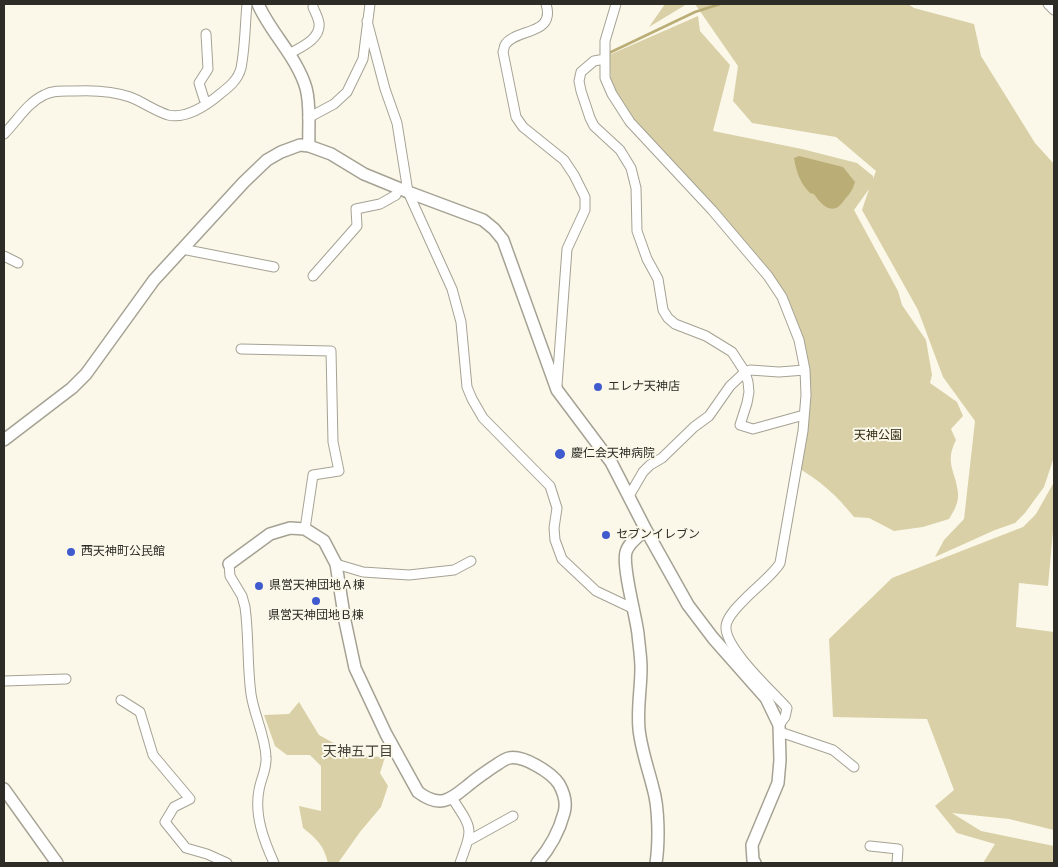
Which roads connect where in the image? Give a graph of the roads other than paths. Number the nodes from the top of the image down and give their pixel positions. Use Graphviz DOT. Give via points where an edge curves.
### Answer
graph roads {
  1 [pos="247,4"];
  2 [pos="258,4"];
  3 [pos="370,4"];
  4 [pos="546,4"];
  5 [pos="616,4"];
  6 [pos="1048,4"];
  7 [pos="313,7"];
  8 [pos="1054,10"];
  9 [pos="367,21"];
  10 [pos="206,34"];
  11 [pos="289,54"];
  12 [pos="605,59"];
  13 [pos="208,103"];
  14 [pos="308,118"];
  15 [pos="4,134"];
  16 [pos="309,146"];
  17 [pos="403,190"];
  18 [pos="182,249"];
  19 [pos="4,256"];
  20 [pos="18,263"];
  21 [pos="274,267"];
  22 [pos="313,276"];
  23 [pos="241,349"];
  24 [pos="805,370"];
  25 [pos="745,372"];
  26 [pos="557,390"];
  27 [pos="804,415"];
  28 [pos="4,440"];
  29 [pos="629,496"];
  30 [pos="305,529"];
  31 [pos="646,530"];
  32 [pos="471,561"];
  33 [pos="229,564"];
  34 [pos="336,564"];
  35 [pos="634,609"];
  36 [pos="66,680"];
  37 [pos="4,681"];
  38 [pos="120,700"];
  39 [pos="780,728"];
  40 [pos="854,767"];
  41 [pos="4,788"];
  42 [pos="452,798"];
  43 [pos="513,816"];
  44 [pos="468,841"];
  45 [pos="870,846"];
  46 [pos="57,863"];
  47 [pos="227,863"];
  48 [pos="274,863"];
  49 [pos="460,863"];
  50 [pos="537,863"];
  51 [pos="656,863"];
  52 [pos="755,863"];
  53 [pos="897,863"];
  1 -- 13 [label="street" via="236,80"];
  2 -- 11 [label="street"];
  3 -- 9 [label="street"];
  4 -- 26 [label="street" via="544,23 513,38 505,44 503,52 516,117 523,127 564,160 585,196 585,210 567,249"];
  5 -- 12 [label="street" via="606,35"];
  6 -- 8 [label="street"];
  7 -- 11 [label="street" via="319,23 317,34"];
  9 -- 14 [label="street" via="363,59 347,92 334,104"];
  9 -- 17 [label="street" via="397,123"];
  10 -- 13 [label="street" via="208,69 198,83"];
  11 -- 14 [label="street" via="305,86"];
  12 -- 24 [label="street" via="605,78 630,122 712,210 782,297 799,340"];
  12 -- 25 [label="street" via="594,61 581,72 581,91 594,126 620,150 631,168 636,188 638,231 658,280 663,310 675,324 706,336 732,352"];
  13 -- 15 [label="street" via="184,114 170,115 116,93 56,91 31,104"];
  14 -- 16 [label="street"];
  16 -- 17 [label="street"];
  16 -- 18 [label="street" via="300,145 267,160"];
  17 -- 22 [label="street" via="380,204 356,209 357,226"];
  17 -- 26 [label="street" via="483,220 503,240"];
  17 -- 35 [label="street" via="452,289 460,322 467,387 472,399 483,418 550,486 557,508 555,540 562,558 596,592"];
  18 -- 21 [label="street"];
  18 -- 28 [label="street" via="149,287 82,378"];
  19 -- 20 [label="street"];
  23 -- 30 [label="street" via="331,352 333,442 339,471 313,475"];
  24 -- 25 [label="street"];
  24 -- 27 [label="street"];
  25 -- 27 [label="street" via="749,392 740,425 753,428"];
  25 -- 29 [label="street" via="730,386 709,416 643,472"];
  26 -- 29 [label="street" via="611,462"];
  27 -- 39 [label="street" via="780,563 734,610 726,625 727,636 736,651 787,708"];
  29 -- 31 [label="street"];
  30 -- 33 [label="street" via="290,528 270,534"];
  30 -- 34 [label="street" via="324,541"];
  31 -- 35 [label="street" via="625,553"];
  31 -- 39 [label="street" via="688,606 766,698"];
  32 -- 34 [label="street" via="454,570 408,576 363,572"];
  33 -- 48 [label="street" via="230,576 245,607 251,695 266,758 258,809 261,831"];
  34 -- 42 [label="street" via="355,668 386,734 418,792 436,801"];
  35 -- 51 [label="street" via="641,668 639,727 656,803"];
  36 -- 37 [label="street"];
  38 -- 47 [label="street" via="140,712 153,755 190,799 174,807 165,822 186,848"];
  39 -- 40 [label="street" via="832,750"];
  39 -- 52 [label="street" via="778,783 752,845"];
  41 -- 46 [label="street"];
  42 -- 44 [label="street" via="469,823"];
  42 -- 50 [label="street" via="507,758 519,758 547,773 558,783 566,807 552,844"];
  43 -- 44 [label="street"];
  44 -- 49 [label="street"];
  45 -- 53 [label="street" via="898,849"];
}
